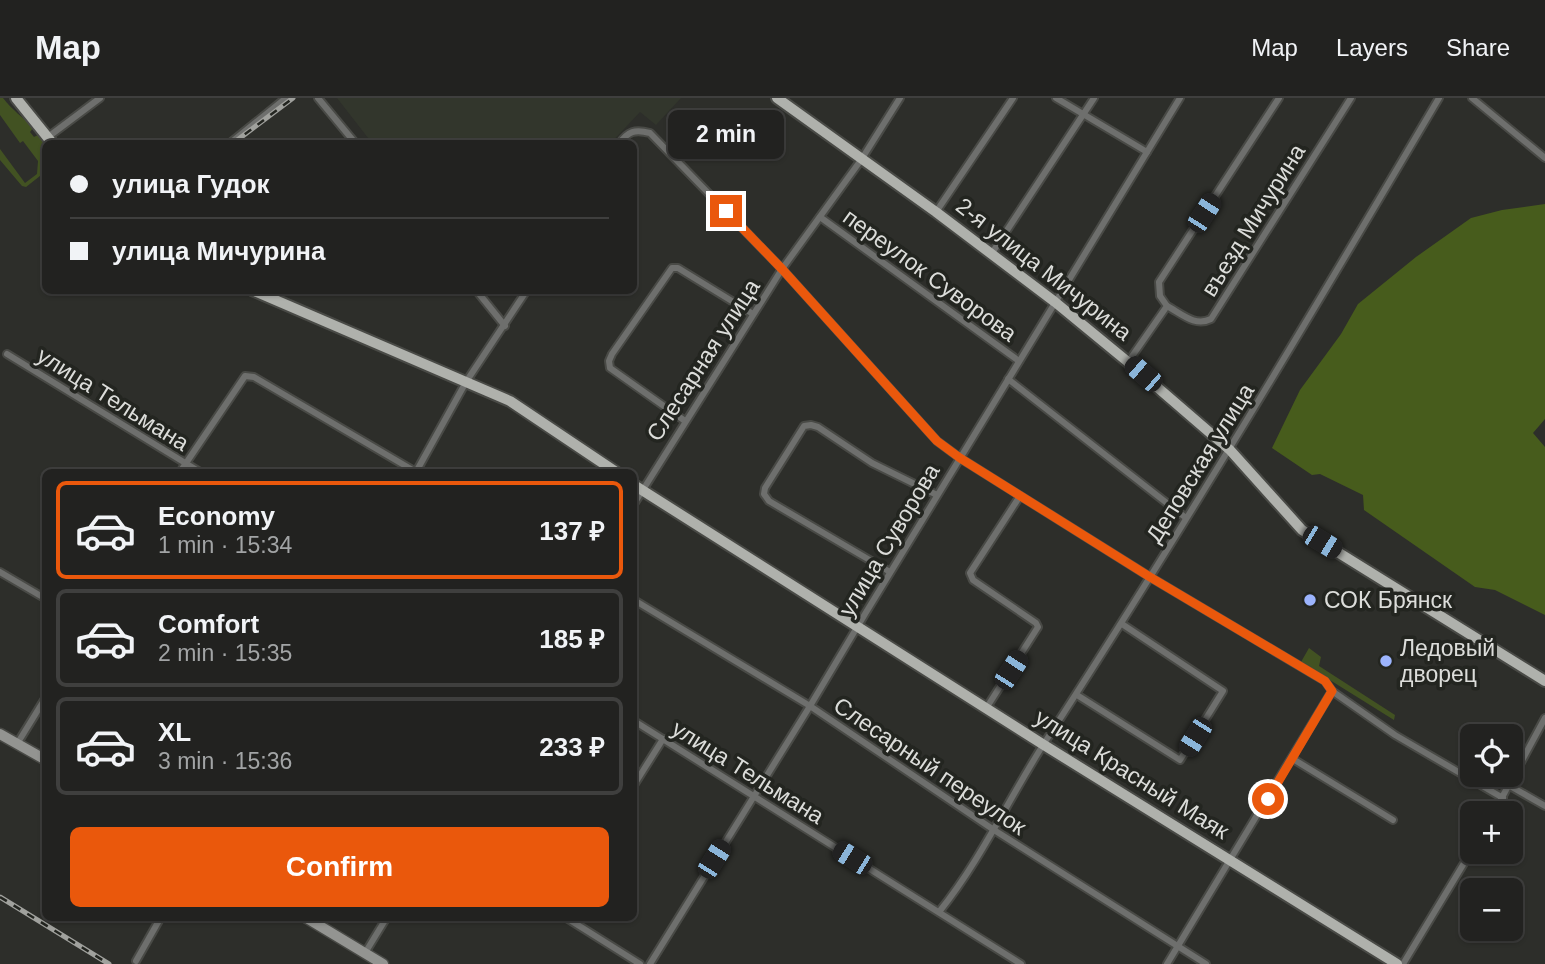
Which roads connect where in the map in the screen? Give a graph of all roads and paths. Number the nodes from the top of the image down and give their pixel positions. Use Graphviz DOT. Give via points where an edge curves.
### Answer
graph roads {
  1 [pos="16,98"];
  2 [pos="100,98"];
  3 [pos="286,98"];
  4 [pos="318,98"];
  5 [pos="777,98"];
  6 [pos="900,98"];
  7 [pos="1013,98"];
  8 [pos="1056,98"];
  9 [pos="1094,98"];
  10 [pos="1180,98"];
  11 [pos="1279,98"];
  12 [pos="1351,98"];
  13 [pos="1439,98"];
  14 [pos="1472,98"];
  15 [pos="1084,115"];
  16 [pos="50,140"];
  17 [pos="234,140"];
  18 [pos="353,140"];
  19 [pos="622,140"];
  20 [pos="1147,152"];
  21 [pos="1545,158"];
  22 [pos="861,160"];
  23 [pos="936,212"];
  24 [pos="820,217"];
  25 [pos="992,253"];
  26 [pos="782,269"];
  27 [pos="261,294"];
  28 [pos="479,294"];
  29 [pos="525,294"];
  30 [pos="1055,302"];
  31 [pos="1167,306"];
  32 [pos="753,314"];
  33 [pos="505,326"];
  34 [pos="7,354"];
  35 [pos="1019,361"];
  36 [pos="1128,362"];
  37 [pos="1008,379"];
  38 [pos="466,382"];
  39 [pos="685,422"];
  40 [pos="1230,450"];
  41 [pos="960,458"];
  42 [pos="185,464"];
  43 [pos="182,469"];
  44 [pos="194,469"];
  45 [pos="411,469"];
  46 [pos="418,469"];
  47 [pos="612,469"];
  48 [pos="637,487"];
  49 [pos="937,495"];
  50 [pos="1020,496"];
  51 [pos="1186,517"];
  52 [pos="0,572"];
  53 [pos="890,572"];
  54 [pos="1150,577"];
  55 [pos="42,596"];
  56 [pos="637,602"];
  57 [pos="1122,624"];
  58 [pos="858,625"];
  59 [pos="1545,681"];
  60 [pos="1332,691"];
  61 [pos="1077,695"];
  62 [pos="42,703"];
  63 [pos="810,706"];
  64 [pos="987,707"];
  65 [pos="1545,718"];
  66 [pos="637,723"];
  67 [pos="0,734"];
  68 [pos="663,739"];
  69 [pos="17,744"];
  70 [pos="1044,745"];
  71 [pos="42,758"];
  72 [pos="1293,759"];
  73 [pos="1523,761"];
  74 [pos="637,780"];
  75 [pos="1509,787"];
  76 [pos="1512,787"];
  77 [pos="753,796"];
  78 [pos="1503,798"];
  79 [pos="1501,801"];
  80 [pos="1545,806"];
  81 [pos="1393,821"];
  82 [pos="994,830"];
  83 [pos="1231,860"];
  84 [pos="1464,864"];
  85 [pos="939,912"];
  86 [pos="159,921"];
  87 [pos="312,921"];
  88 [pos="385,921"];
  89 [pos="571,921"];
  90 [pos="1179,947"];
  91 [pos="365,953"];
  92 [pos="136,961"];
  93 [pos="383,964"];
  94 [pos="640,964"];
  95 [pos="650,964"];
  96 [pos="1021,964"];
  97 [pos="1167,964"];
  98 [pos="1206,964"];
  99 [pos="1396,964"];
  100 [pos="1403,964"];
  1 -- 16 [label="main road"];
  2 -- 16 [label="street"];
  3 -- 17 [label="street"];
  4 -- 18 [label="street"];
  5 -- 22 [label="main road, 2-я улица Мичурина"];
  6 -- 22 [label="street, Слесарная улица"];
  7 -- 23 [label="street"];
  8 -- 15 [label="street"];
  9 -- 15 [label="street"];
  10 -- 20 [label="street, улица Суворова"];
  11 -- 31 [label="street, въезд Мичурина" via="1159,282"];
  12 -- 31 [label="street, въезд Мичурина" via="1211,319 1196,323"];
  13 -- 40 [label="street, Деповская улица"];
  14 -- 21 [label="street"];
  15 -- 20 [label="street"];
  15 -- 25 [label="street"];
  19 -- 26 [label="street" via="631,131 650,133"];
  20 -- 30 [label="street, улица Суворова"];
  22 -- 23 [label="main road, 2-я улица Мичурина"];
  22 -- 24 [label="street, Слесарная улица"];
  23 -- 25 [label="main road, 2-я улица Мичурина"];
  24 -- 26 [label="street, Слесарная улица"];
  24 -- 35 [label="street, переулок Суворова"];
  25 -- 30 [label="main road, 2-я улица Мичурина"];
  26 -- 32 [label="street, Слесарная улица"];
  26 -- 41 [label="street" via="937,441"];
  27 -- 38 [label="main road"];
  28 -- 33 [label="street"];
  29 -- 33 [label="street"];
  30 -- 35 [label="street, улица Суворова"];
  30 -- 36 [label="main road, 2-я улица Мичурина"];
  31 -- 36 [label="street"];
  32 -- 39 [label="street, Слесарная улица"];
  32 -- 39 [label="street" via="672,268 612,355 610,368"];
  33 -- 38 [label="street"];
  34 -- 42 [label="street, улица Тельмана"];
  35 -- 37 [label="street, улица Суворова"];
  36 -- 40 [label="main road, 2-я улица Мичурина"];
  37 -- 41 [label="street, улица Суворова"];
  37 -- 51 [label="street, переулок Суворова"];
  38 -- 46 [label="street"];
  38 -- 47 [label="main road" via="510,401"];
  39 -- 48 [label="street, Слесарная улица"];
  40 -- 51 [label="street, Деповская улица"];
  40 -- 59 [label="main road, 2-я улица Мичурина" via="1302,530"];
  41 -- 49 [label="street, улица Суворова"];
  41 -- 50 [label="street"];
  42 -- 43 [label="street"];
  42 -- 44 [label="street, улица Тельмана"];
  42 -- 45 [label="street" via="245,376 254,377"];
  48 -- 58 [label="main road, улица Красный Маяк"];
  49 -- 53 [label="street, улица Суворова"];
  49 -- 53 [label="street" via="872,463 811,425 804,426 765,488 769,501"];
  50 -- 54 [label="street"];
  50 -- 64 [label="street" via="970,573 973,580 1038,627"];
  51 -- 54 [label="street, Деповская улица"];
  52 -- 55 [label="street"];
  53 -- 58 [label="street, улица Суворова"];
  54 -- 57 [label="street, Деповская улица"];
  54 -- 60 [label="street" via="1325,681"];
  56 -- 63 [label="street, Слесарный переулок"];
  57 -- 61 [label="street, Деповская улица"];
  57 -- 61 [label="street" via="1223,691 1188,748 1180,760"];
  58 -- 63 [label="street, улица Суворова"];
  58 -- 64 [label="main road, улица Красный Маяк"];
  60 -- 72 [label="street"];
  60 -- 78 [label="street" via="1395,735"];
  61 -- 70 [label="street, Деповская улица"];
  62 -- 69 [label="street"];
  63 -- 77 [label="street, улица Суворова"];
  63 -- 82 [label="street, Слесарный переулок"];
  64 -- 70 [label="main road, улица Красный Маяк"];
  65 -- 73 [label="street"];
  66 -- 68 [label="street, улица Тельмана"];
  67 -- 69 [label="street"];
  68 -- 74 [label="street"];
  68 -- 77 [label="street, улица Тельмана"];
  69 -- 71 [label="street"];
  70 -- 82 [label="street, Деповская улица"];
  70 -- 83 [label="main road, улица Красный Маяк"];
  72 -- 81 [label="street"];
  72 -- 83 [label="street"];
  75 -- 78 [label="street"];
  76 -- 80 [label="street"];
  77 -- 85 [label="street, улица Тельмана"];
  77 -- 95 [label="street, улица Суворова"];
  78 -- 79 [label="street"];
  82 -- 85 [label="street, Деповская улица"];
  82 -- 90 [label="street, Слесарный переулок"];
  83 -- 90 [label="street"];
  83 -- 99 [label="main road, улица Красный Маяк"];
  84 -- 100 [label="street"];
  85 -- 96 [label="street, улица Тельмана"];
  86 -- 92 [label="street"];
  87 -- 91 [label="street"];
  88 -- 91 [label="street"];
  89 -- 94 [label="street"];
  90 -- 97 [label="street"];
  90 -- 98 [label="street, Слесарный переулок"];
  91 -- 93 [label="street"];
}
